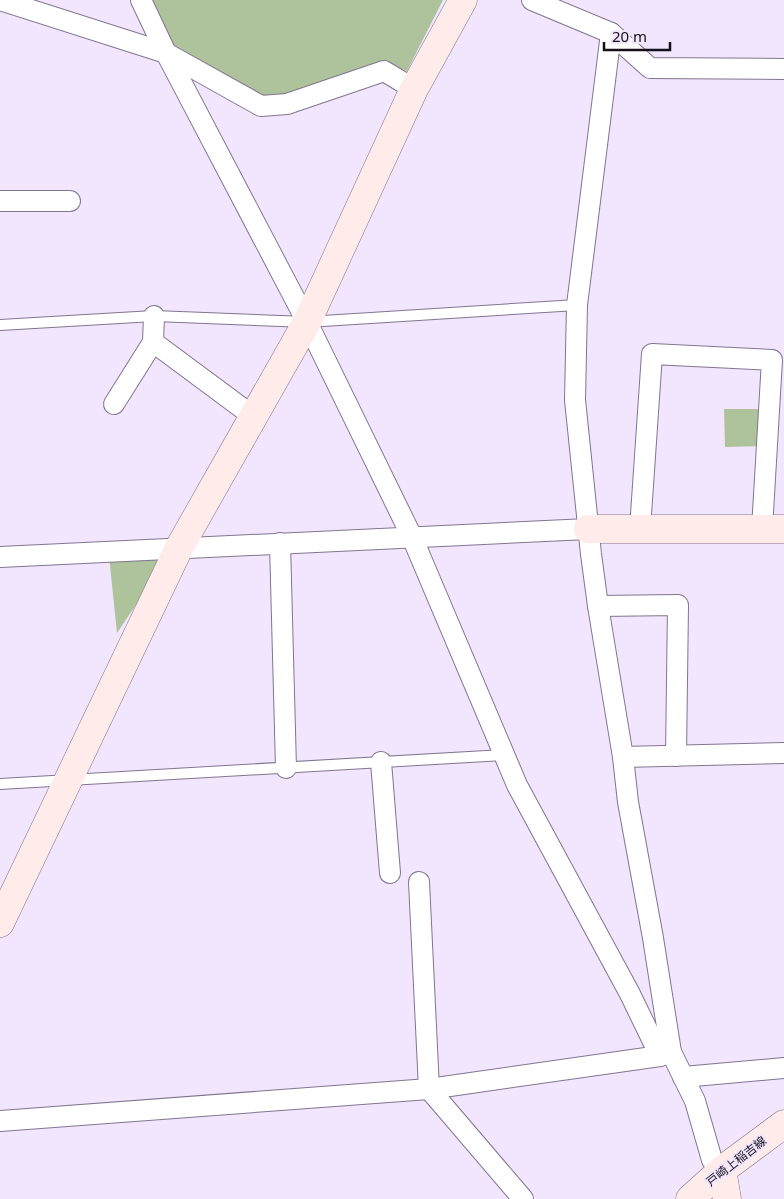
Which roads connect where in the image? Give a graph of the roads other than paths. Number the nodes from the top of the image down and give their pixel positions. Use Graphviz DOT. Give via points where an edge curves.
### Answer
graph roads {
  1 [pos="0,0"];
  2 [pos="141,0"];
  3 [pos="463,0"];
  4 [pos="532,0"];
  5 [pos="611,33"];
  6 [pos="166,53"];
  7 [pos="784,69"];
  8 [pos="414,89"];
  9 [pos="0,201"];
  10 [pos="70,201"];
  11 [pos="577,305"];
  12 [pos="154,316"];
  13 [pos="307,322"];
  14 [pos="0,325"];
  15 [pos="153,342"];
  16 [pos="114,404"];
  17 [pos="254,417"];
  18 [pos="588,529"];
  19 [pos="640,529"];
  20 [pos="773,529"];
  21 [pos="412,537"];
  22 [pos="280,543"];
  23 [pos="180,548"];
  24 [pos="0,557"];
  25 [pos="598,606"];
  26 [pos="784,753"];
  27 [pos="504,755"];
  28 [pos="676,756"];
  29 [pos="623,757"];
  30 [pos="381,762"];
  31 [pos="286,768"];
  32 [pos="68,780"];
  33 [pos="0,784"];
  34 [pos="390,872"];
  35 [pos="418,882"];
  36 [pos="0,922"];
  37 [pos="665,1054"];
  38 [pos="784,1068"];
  39 [pos="683,1077"];
  40 [pos="429,1089"];
  41 [pos="0,1121"];
  42 [pos="784,1124"];
  43 [pos="722,1170"];
  44 [pos="523,1199"];
  45 [pos="690,1199"];
  46 [pos="727,1199"];
  1 -- 6 [label="street"];
  2 -- 6 [label="street"];
  3 -- 8 [label="street"];
  4 -- 5 [label="street"];
  5 -- 7 [label="street" via="650,68"];
  5 -- 11 [label="street"];
  6 -- 8 [label="street" via="261,106 288,104 384,70"];
  6 -- 13 [label="street"];
  8 -- 13 [label="street"];
  9 -- 10 [label="street"];
  11 -- 13 [label="lane"];
  11 -- 18 [label="street" via="575,400"];
  12 -- 13 [label="lane"];
  12 -- 14 [label="lane"];
  12 -- 15 [label="street"];
  13 -- 17 [label="street"];
  13 -- 21 [label="street"];
  15 -- 16 [label="street"];
  15 -- 17 [label="street"];
  17 -- 23 [label="street"];
  18 -- 19 [label="street"];
  18 -- 21 [label="street"];
  18 -- 25 [label="street"];
  19 -- 20 [label="street"];
  19 -- 20 [label="street" via="652,354 772,360"];
  21 -- 22 [label="street"];
  21 -- 27 [label="street"];
  22 -- 23 [label="street"];
  22 -- 31 [label="street"];
  23 -- 24 [label="street"];
  23 -- 32 [label="street"];
  25 -- 28 [label="street" via="678,605"];
  25 -- 29 [label="street"];
  26 -- 28 [label="street"];
  27 -- 30 [label="lane"];
  27 -- 37 [label="street" via="517,785"];
  28 -- 29 [label="street"];
  29 -- 37 [label="street" via="653,938"];
  30 -- 31 [label="lane"];
  30 -- 34 [label="street"];
  31 -- 32 [label="lane"];
  32 -- 33 [label="lane"];
  32 -- 36 [label="street"];
  35 -- 40 [label="street"];
  37 -- 39 [label="street"];
  37 -- 40 [label="street"];
  38 -- 39 [label="street"];
  39 -- 43 [label="street" via="695,1101 712,1161"];
  40 -- 41 [label="street"];
  40 -- 44 [label="street"];
  42 -- 43 [label="street, 戸崎上稲吉線"];
  43 -- 45 [label="street, 戸崎上稲吉線"];
  43 -- 46 [label="street"];
}
